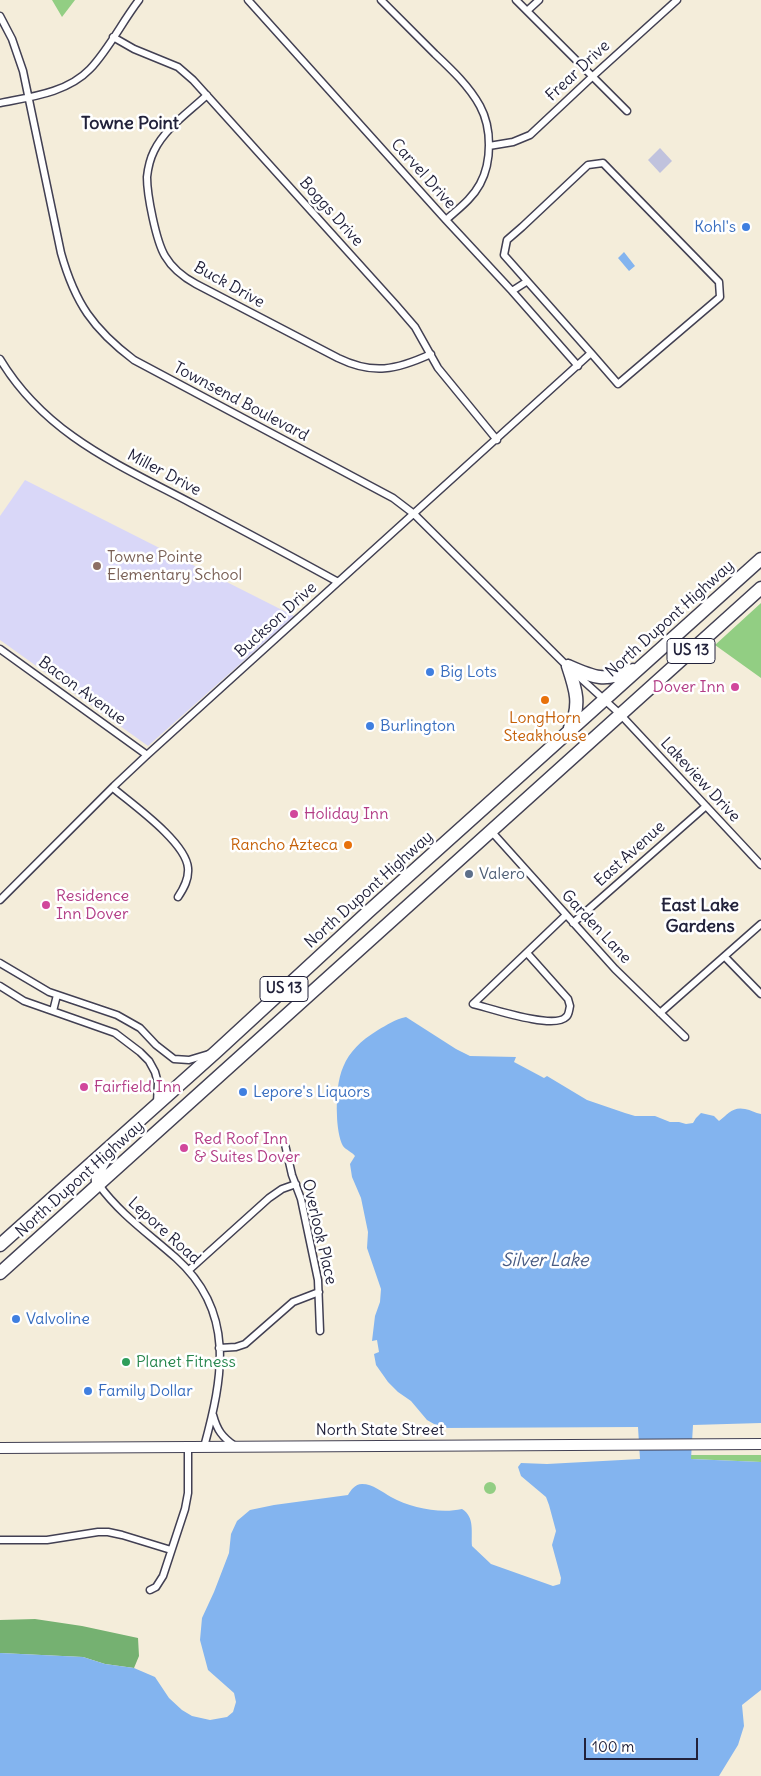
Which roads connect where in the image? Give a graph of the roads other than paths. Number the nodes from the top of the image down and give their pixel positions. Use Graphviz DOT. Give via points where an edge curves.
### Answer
graph roads {
  1 [pos="139,0"];
  2 [pos="248,0"];
  3 [pos="381,0"];
  4 [pos="516,0"];
  5 [pos="539,0"];
  6 [pos="677,0"];
  7 [pos="527,11"];
  8 [pos="0,16"];
  9 [pos="113,37"];
  10 [pos="593,76"];
  11 [pos="207,96"];
  12 [pos="28,98"];
  13 [pos="0,103"];
  14 [pos="627,111"];
  15 [pos="489,146"];
  16 [pos="446,220"];
  17 [pos="526,282"];
  18 [pos="512,291"];
  19 [pos="591,353"];
  20 [pos="430,354"];
  21 [pos="0,359"];
  22 [pos="578,366"];
  23 [pos="497,440"];
  24 [pos="414,514"];
  25 [pos="761,559"];
  26 [pos="338,582"];
  27 [pos="761,588"];
  28 [pos="0,649"];
  29 [pos="568,666"];
  30 [pos="642,666"];
  31 [pos="604,700"];
  32 [pos="620,714"];
  33 [pos="568,733"];
  34 [pos="147,755"];
  35 [pos="112,788"];
  36 [pos="706,806"];
  37 [pos="491,831"];
  38 [pos="761,865"];
  39 [pos="178,897"];
  40 [pos="0,900"];
  41 [pos="566,915"];
  42 [pos="573,923"];
  43 [pos="761,924"];
  44 [pos="527,953"];
  45 [pos="726,957"];
  46 [pos="0,963"];
  47 [pos="0,986"];
  48 [pos="761,994"];
  49 [pos="58,995"];
  50 [pos="53,1011"];
  51 [pos="660,1013"];
  52 [pos="256,1015"];
  53 [pos="685,1037"];
  54 [pos="217,1051"];
  55 [pos="228,1067"];
  56 [pos="158,1103"];
  57 [pos="284,1140"];
  58 [pos="116,1142"];
  59 [pos="296,1184"];
  60 [pos="99,1185"];
  61 [pos="0,1245"];
  62 [pos="188,1270"];
  63 [pos="0,1272"];
  64 [pos="319,1292"];
  65 [pos="320,1331"];
  66 [pos="219,1348"];
  67 [pos="213,1414"];
  68 [pos="761,1444"];
  69 [pos="204,1446"];
  70 [pos="236,1446"];
  71 [pos="188,1447"];
  72 [pos="0,1448"];
  73 [pos="0,1540"];
  74 [pos="172,1550"];
  75 [pos="150,1590"];
  1 -- 9 [label="street"];
  2 -- 16 [label="street, Carvel Drive"];
  3 -- 15 [label="street" via="466,84 481,107"];
  4 -- 7 [label="street"];
  5 -- 7 [label="street"];
  6 -- 10 [label="street, Frear Drive"];
  7 -- 10 [label="street"];
  8 -- 12 [label="street, Townsend Boulevard" via="18,54"];
  9 -- 11 [label="street, Boggs Drive" via="178,67"];
  9 -- 12 [label="street" via="81,77 54,91"];
  10 -- 14 [label="street"];
  10 -- 15 [label="street, Frear Drive" via="530,135"];
  11 -- 20 [label="street, Boggs Drive" via="396,305 415,327"];
  11 -- 20 [label="street, Buck Drive" via="165,134 154,150 148,168 148,191 157,236 170,264 196,284 356,366 397,368"];
  12 -- 13 [label="street"];
  12 -- 24 [label="street, Townsend Boulevard" via="67,275 76,298 103,335 134,360 392,498"];
  15 -- 16 [label="street" via="487,166 480,184"];
  16 -- 18 [label="street, Carvel Drive"];
  17 -- 18 [label="street"];
  17 -- 19 [label="street"];
  17 -- 19 [label="street" via="504,255 507,240 588,165 603,163 720,282 720,297 618,384"];
  18 -- 22 [label="street, Carvel Drive"];
  19 -- 22 [label="street, Buckson Drive"];
  20 -- 23 [label="street, Boggs Drive"];
  21 -- 26 [label="street, Miller Drive" via="24,393 71,437"];
  22 -- 23 [label="street, Buckson Drive"];
  23 -- 24 [label="street, Buckson Drive"];
  24 -- 26 [label="street, Buckson Drive"];
  24 -- 29 [label="street, Townsend Boulevard"];
  25 -- 30 [label="highway, North Dupont Highway / US 13"];
  26 -- 34 [label="street, Buckson Drive"];
  27 -- 32 [label="highway, North Dupont Highway / US 13"];
  28 -- 34 [label="street, Bacon Avenue"];
  29 -- 30 [label="highway" via="600,678 617,676"];
  29 -- 31 [label="street, Townsend Boulevard"];
  29 -- 33 [label="highway" via="577,699 577,710"];
  30 -- 31 [label="highway, North Dupont Highway / US 13"];
  31 -- 32 [label="street, Townsend Boulevard"];
  31 -- 33 [label="highway, North Dupont Highway / US 13"];
  32 -- 36 [label="street, Lakeview Drive"];
  32 -- 37 [label="highway, North Dupont Highway / US 13"];
  33 -- 52 [label="highway, North Dupont Highway / US 13"];
  34 -- 35 [label="street, Buckson Drive"];
  35 -- 39 [label="street" via="168,835 182,851 189,870 186,885"];
  35 -- 40 [label="street, Buckson Drive"];
  36 -- 38 [label="street, Lakeview Drive"];
  36 -- 42 [label="street, East Avenue"];
  37 -- 41 [label="street, Garden Lane"];
  37 -- 55 [label="highway, North Dupont Highway / US 13"];
  41 -- 42 [label="street, Garden Lane"];
  41 -- 44 [label="street"];
  42 -- 51 [label="street, Garden Lane"];
  43 -- 45 [label="street"];
  44 -- 44 [label="street" via="568,999 570,1006 566,1018 561,1021 538,1021 474,1004"];
  45 -- 48 [label="street"];
  45 -- 51 [label="street"];
  46 -- 49 [label="street"];
  47 -- 50 [label="street" via="24,1001"];
  49 -- 50 [label="street"];
  49 -- 54 [label="street" via="121,1017 140,1028 174,1059 189,1060"];
  50 -- 56 [label="street" via="115,1033 140,1052 155,1072"];
  51 -- 53 [label="street, Garden Lane"];
  52 -- 54 [label="highway, North Dupont Highway / US 13"];
  52 -- 55 [label="highway" via="257,1032 233,1053"];
  54 -- 56 [label="highway, North Dupont Highway / US 13"];
  55 -- 60 [label="highway, North Dupont Highway / US 13"];
  56 -- 58 [label="highway, North Dupont Highway / US 13"];
  57 -- 59 [label="street, Overlook Place"];
  58 -- 60 [label="highway" via="98,1171"];
  58 -- 61 [label="highway, North Dupont Highway / US 13"];
  59 -- 62 [label="street" via="269,1198"];
  59 -- 64 [label="street, Overlook Place"];
  60 -- 62 [label="street, Lepore Road" via="124,1214"];
  60 -- 63 [label="highway, North Dupont Highway / US 13"];
  62 -- 66 [label="street, Lepore Road" via="211,1304 217,1323"];
  64 -- 65 [label="street, Overlook Place"];
  64 -- 66 [label="street" via="293,1302 245,1344 236,1348"];
  66 -- 67 [label="street, Lepore Road"];
  67 -- 69 [label="street, Lepore Road"];
  67 -- 70 [label="street" via="219,1433"];
  68 -- 70 [label="main road, North State Street"];
  69 -- 70 [label="main road, North State Street"];
  69 -- 71 [label="main road, North State Street"];
  71 -- 72 [label="main road, North State Street"];
  71 -- 74 [label="street" via="188,1493"];
  73 -- 74 [label="street" via="47,1540 108,1532"];
  74 -- 75 [label="street" via="163,1576"];
}
